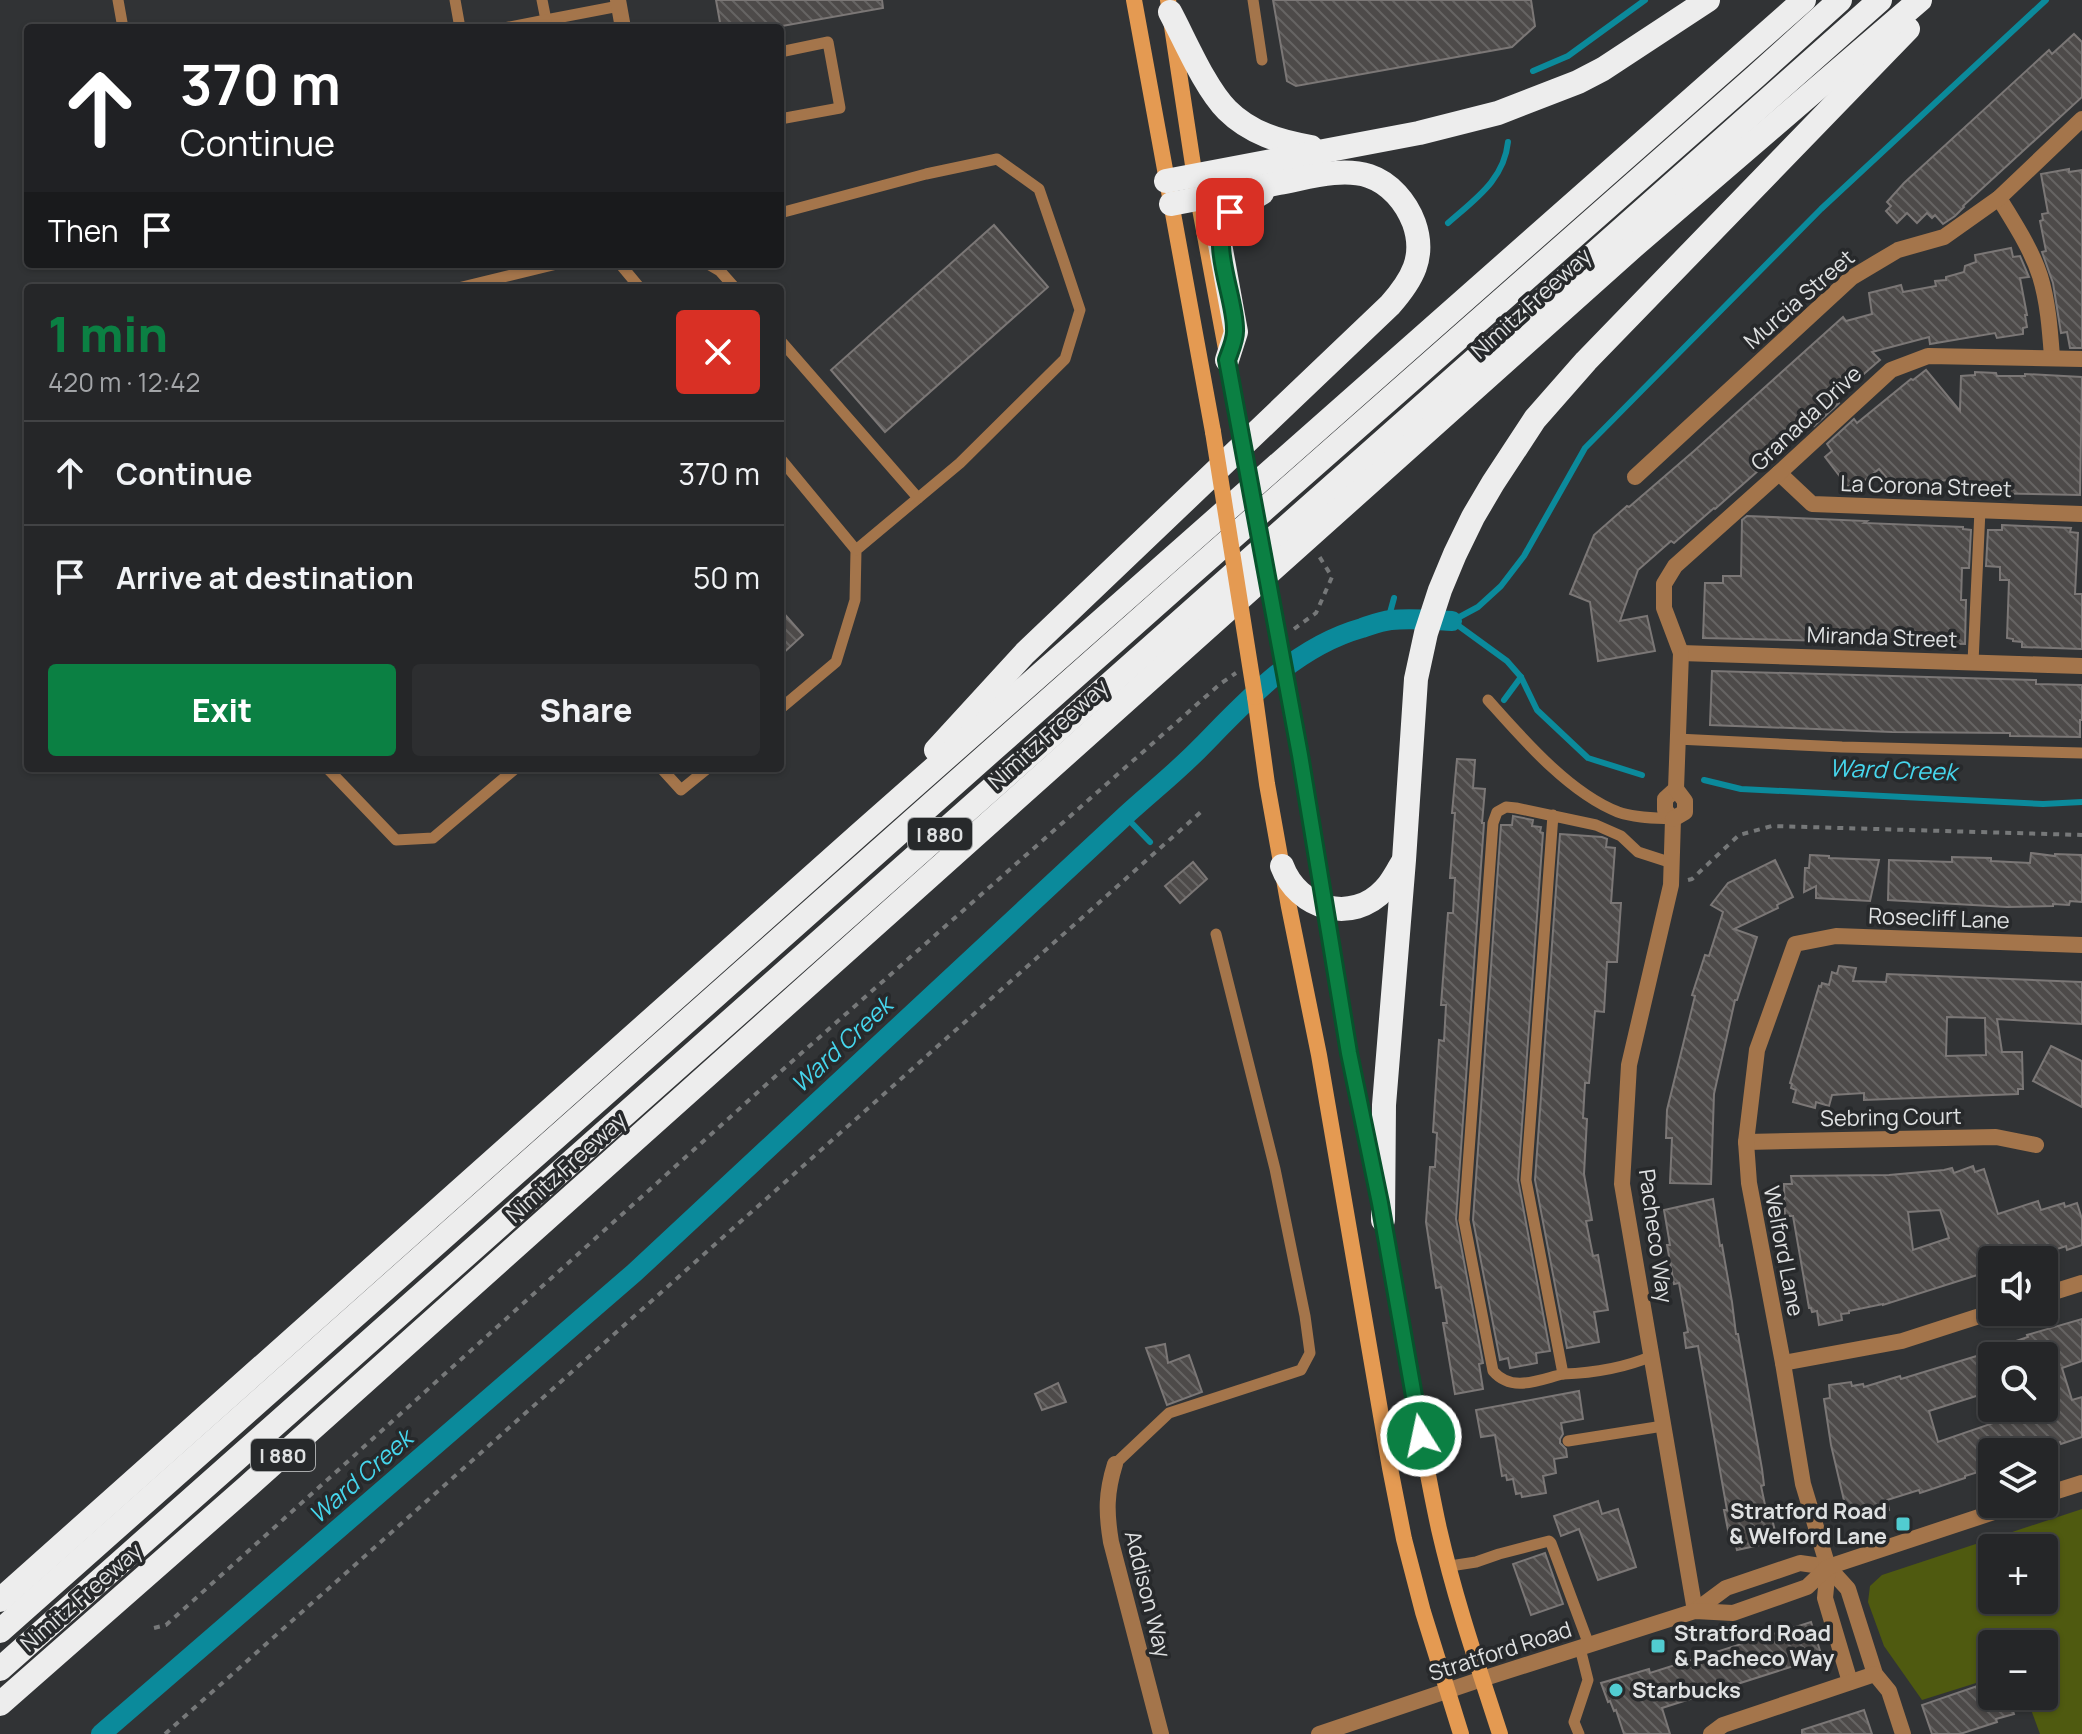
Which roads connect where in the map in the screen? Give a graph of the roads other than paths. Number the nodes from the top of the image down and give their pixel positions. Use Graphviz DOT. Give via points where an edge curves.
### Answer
graph roads {
  1 [pos="118,0"];
  2 [pos="455,0"];
  3 [pos="542,0"];
  4 [pos="1134,0"];
  5 [pos="1253,0"];
  6 [pos="1708,0"];
  7 [pos="1804,0"];
  8 [pos="1840,0"];
  9 [pos="1880,0"];
  10 [pos="1920,0"];
  11 [pos="1936,0"];
  12 [pos="618,3"];
  13 [pos="1169,6"];
  14 [pos="546,20"];
  15 [pos="122,24"];
  16 [pos="459,24"];
  17 [pos="525,24"];
  18 [pos="622,24"];
  19 [pos="784,51"];
  20 [pos="1262,60"];
  21 [pos="784,118"];
  22 [pos="2082,119"];
  23 [pos="1325,150"];
  24 [pos="1278,183"];
  25 [pos="1196,187"];
  26 [pos="1168,193"];
  27 [pos="1999,198"];
  28 [pos="784,212"];
  29 [pos="540,268"];
  30 [pos="623,268"];
  31 [pos="715,268"];
  32 [pos="474,284"];
  33 [pos="637,284"];
  34 [pos="731,284"];
  35 [pos="784,345"];
  36 [pos="2052,357"];
  37 [pos="2082,359"];
  38 [pos="1227,360"];
  39 [pos="784,463"];
  40 [pos="1779,473"];
  41 [pos="1635,477"];
  42 [pos="918,498"];
  43 [pos="1980,510"];
  44 [pos="2082,514"];
  45 [pos="856,550"];
  46 [pos="1681,653"];
  47 [pos="1973,662"];
  48 [pos="2082,666"];
  49 [pos="1488,700"];
  50 [pos="784,706"];
  51 [pos="1677,739"];
  52 [pos="2082,753"];
  53 [pos="331,772"];
  54 [pos="511,772"];
  55 [pos="665,772"];
  56 [pos="703,772"];
  57 [pos="1553,815"];
  58 [pos="1673,819"];
  59 [pos="862,832"];
  60 [pos="1404,860"];
  61 [pos="1672,863"];
  62 [pos="1282,866"];
  63 [pos="1326,906"];
  64 [pos="1216,934"];
  65 [pos="1795,944"];
  66 [pos="2082,945"];
  67 [pos="1746,1142"];
  68 [pos="2036,1145"];
  69 [pos="1383,1220"];
  70 [pos="2082,1283"];
  71 [pos="2058,1291"];
  72 [pos="1978,1317"];
  73 [pos="1652,1356"];
  74 [pos="1783,1363"];
  75 [pos="1563,1374"];
  76 [pos="1663,1426"];
  77 [pos="1568,1441"];
  78 [pos="1115,1464"];
  79 [pos="2082,1483"];
  80 [pos="2058,1491"];
  81 [pos="1978,1517"];
  82 [pos="1450,1566"];
  83 [pos="1828,1567"];
  84 [pos="0,1600"];
  85 [pos="1695,1611"];
  86 [pos="0,1631"];
  87 [pos="1584,1647"];
  88 [pos="0,1669"];
  89 [pos="1875,1674"];
  90 [pos="1482,1679"];
  91 [pos="1850,1682"];
  92 [pos="1448,1692"];
  93 [pos="0,1704"];
  94 [pos="1161,1734"];
  95 [pos="1319,1734"];
  96 [pos="1461,1734"];
  97 [pos="1500,1734"];
  98 [pos="1579,1734"];
  99 [pos="1711,1734"];
  100 [pos="1903,1734"];
  1 -- 15 [label="lane"];
  2 -- 16 [label="lane"];
  3 -- 14 [label="lane"];
  4 -- 26 [label="main road"];
  5 -- 20 [label="lane"];
  6 -- 23 [label="highway" via="1603,69 1539,98 1433,130"];
  7 -- 59 [label="highway, Nimitz Freeway / I 880"];
  8 -- 86 [label="highway, I 880"];
  9 -- 88 [label="highway, I 880"];
  10 -- 93 [label="highway, Nimitz Freeway / I 880" via="1634,246"];
  11 -- 60 [label="highway" via="1586,361 1513,450 1473,517 1426,633 1416,679"];
  12 -- 14 [label="lane"];
  12 -- 18 [label="street"];
  13 -- 23 [label="highway" via="1226,109 1265,135"];
  13 -- 25 [label="main road"];
  14 -- 17 [label="lane"];
  19 -- 21 [label="lane" via="828,42 840,108"];
  22 -- 27 [label="street, Murcia Street"];
  23 -- 25 [label="highway"];
  24 -- 25 [label="highway"];
  24 -- 38 [label="highway" via="1225,219 1220,244 1236,332"];
  24 -- 59 [label="highway" via="1350,173 1381,181 1395,191 1414,223 1418,242 1412,276 1383,313 1025,653"];
  25 -- 26 [label="highway"];
  25 -- 38 [label="main road"];
  26 -- 62 [label="main road, bridge" via="1213,432"];
  27 -- 36 [label="street" via="2040,276"];
  27 -- 41 [label="street, Murcia Street" via="1944,237 1898,250 1851,278"];
  28 -- 42 [label="lane" via="997,159 1039,189 1080,310 1065,359"];
  29 -- 32 [label="lane"];
  30 -- 33 [label="lane"];
  31 -- 34 [label="lane"];
  35 -- 42 [label="lane"];
  36 -- 37 [label="street, Granada Drive"];
  36 -- 40 [label="street, Granada Drive" via="1928,356 1891,370"];
  38 -- 63 [label="main road, bridge"];
  39 -- 45 [label="lane"];
  40 -- 43 [label="street, La Corona Street" via="1812,504"];
  40 -- 46 [label="street, Granada Drive" via="1675,566 1664,584 1664,608"];
  42 -- 45 [label="lane"];
  43 -- 44 [label="street, La Corona Street"];
  43 -- 47 [label="lane"];
  45 -- 50 [label="lane" via="855,600 836,662"];
  46 -- 47 [label="street, Miranda Street"];
  46 -- 51 [label="street, Pacheco Way"];
  47 -- 48 [label="street, Miranda Street"];
  49 -- 58 [label="lane" via="1531,748 1601,803 1628,814"];
  51 -- 52 [label="lane"];
  51 -- 58 [label="street, Pacheco Way" via="1676,789 1685,801 1685,812"];
  53 -- 54 [label="lane" via="396,840 433,838"];
  55 -- 56 [label="lane" via="681,790"];
  57 -- 61 [label="lane" via="1596,825 1621,836 1638,852"];
  57 -- 75 [label="lane" via="1526,1180"];
  57 -- 75 [label="lane" via="1506,807 1493,823 1464,1220 1493,1371 1514,1385"];
  58 -- 61 [label="street, Pacheco Way"];
  59 -- 84 [label="highway, Nimitz Freeway / I 880"];
  60 -- 63 [label="highway" via="1385,890 1371,900 1340,910"];
  60 -- 69 [label="highway" via="1384,1105"];
  61 -- 73 [label="street, Pacheco Way" via="1629,1065 1622,1184"];
  62 -- 63 [label="highway" via="1296,890"];
  62 -- 92 [label="main road" via="1393,1482"];
  63 -- 69 [label="main road"];
  64 -- 78 [label="lane" via="1275,1169 1310,1353 1301,1370 1169,1413"];
  65 -- 66 [label="street, Rosecliff Lane" via="1836,936"];
  65 -- 67 [label="street, Welford Lane" via="1757,1050"];
  67 -- 68 [label="street, Sebring Court" via="1996,1137"];
  67 -- 74 [label="street, Welford Lane"];
  69 -- 82 [label="main road" via="1426,1466"];
  70 -- 71 [label="street"];
  72 -- 74 [label="street" via="1902,1341"];
  73 -- 75 [label="lane" via="1632,1365"];
  73 -- 76 [label="street, Pacheco Way"];
  74 -- 83 [label="street, Welford Lane" via="1803,1484"];
  76 -- 77 [label="lane"];
  76 -- 85 [label="street, Pacheco Way"];
  78 -- 94 [label="street, Addison Way" via="1106,1514"];
  79 -- 80 [label="street"];
  81 -- 83 [label="street, Stratford Road"];
  82 -- 87 [label="lane" via="1549,1541"];
  82 -- 90 [label="main road"];
  83 -- 85 [label="street, Stratford Road" via="1800,1563 1726,1588"];
  83 -- 85 [label="street, Stratford Road" via="1807,1587 1733,1613"];
  83 -- 89 [label="street" via="1848,1589"];
  83 -- 91 [label="street" via="1825,1598"];
  85 -- 87 [label="street, Stratford Road"];
  87 -- 90 [label="street, Stratford Road"];
  87 -- 98 [label="lane" via="1588,1680 1574,1722"];
  89 -- 91 [label="street"];
  89 -- 100 [label="street" via="1889,1691"];
  90 -- 92 [label="street, Stratford Road"];
  90 -- 97 [label="main road"];
  91 -- 99 [label="street" via="1723,1725"];
  92 -- 95 [label="street, Stratford Road"];
  92 -- 96 [label="main road"];
}
